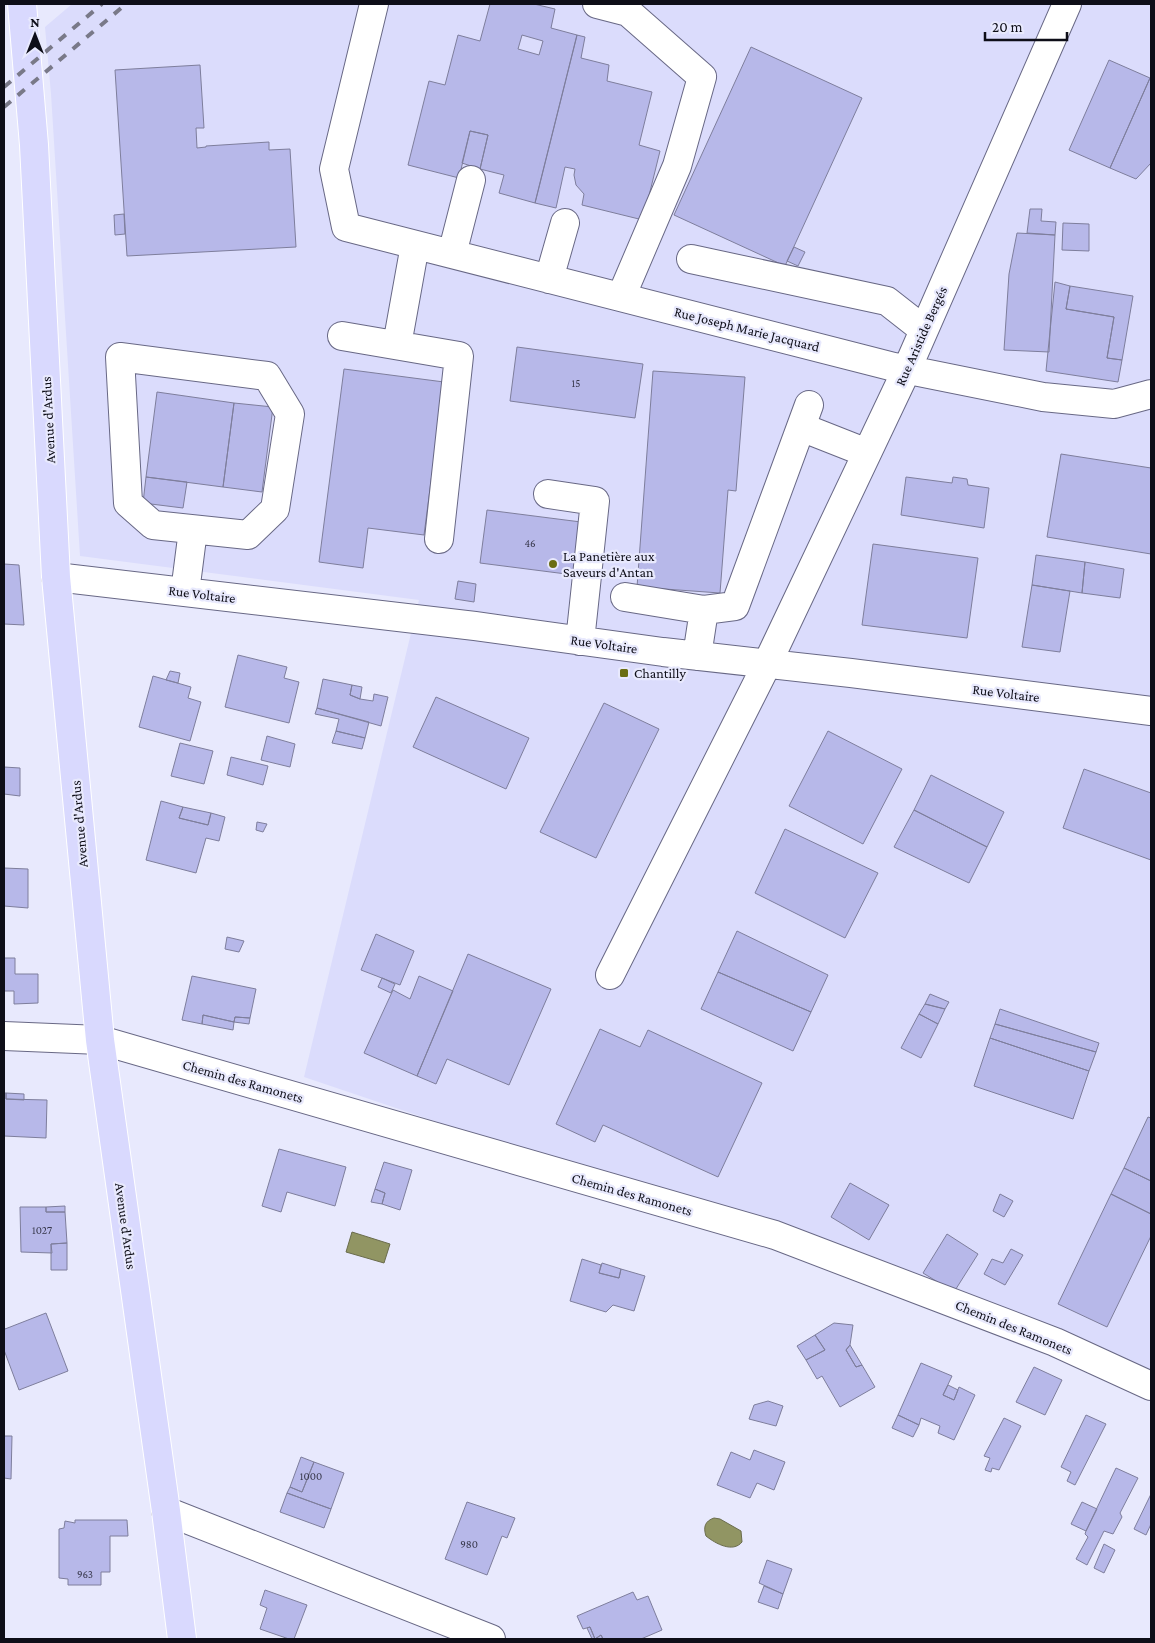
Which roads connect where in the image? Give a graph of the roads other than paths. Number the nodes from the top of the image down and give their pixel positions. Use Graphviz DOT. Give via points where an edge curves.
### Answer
graph roads {
  1 [pos="22,4"];
  2 [pos="374,4"];
  3 [pos="596,4"];
  4 [pos="1067,4"];
  5 [pos="471,180"];
  6 [pos="565,223"];
  7 [pos="415,245"];
  8 [pos="452,254"];
  9 [pos="691,259"];
  10 [pos="549,279"];
  11 [pos="621,297"];
  12 [pos="924,330"];
  13 [pos="342,336"];
  14 [pos="396,345"];
  15 [pos="907,369"];
  16 [pos="1151,394"];
  17 [pos="867,453"];
  18 [pos="548,494"];
  19 [pos="193,530"];
  20 [pos="439,540"];
  21 [pos="56,577"];
  22 [pos="185,592"];
  23 [pos="625,597"];
  24 [pos="704,610"];
  25 [pos="580,641"];
  26 [pos="697,656"];
  27 [pos="767,664"];
  28 [pos="1151,711"];
  29 [pos="610,975"];
  30 [pos="4,1036"];
  31 [pos="100,1040"];
  32 [pos="1151,1386"];
  33 [pos="166,1511"];
  34 [pos="182,1639"];
  35 [pos="491,1639"];
  1 -- 21 [label="main road, Avenue d'Ardus" via="34,145"];
  2 -- 7 [label="street, Rue Joseph Marie Jacquard" via="334,170 346,227"];
  3 -- 11 [label="street" via="628,12 702,77 677,166"];
  4 -- 12 [label="street, Rue Aristide Bergés"];
  5 -- 8 [label="street"];
  6 -- 10 [label="street"];
  7 -- 8 [label="street, Rue Joseph Marie Jacquard"];
  7 -- 14 [label="street"];
  8 -- 10 [label="street, Rue Joseph Marie Jacquard"];
  9 -- 12 [label="street" via="887,301"];
  10 -- 11 [label="street, Rue Joseph Marie Jacquard"];
  11 -- 15 [label="street, Rue Joseph Marie Jacquard"];
  12 -- 15 [label="street, Rue Aristide Bergés"];
  13 -- 14 [label="street"];
  14 -- 20 [label="street" via="459,356"];
  15 -- 16 [label="street, Rue Joseph Marie Jacquard" via="1044,396 1114,404"];
  15 -- 17 [label="street, Rue Aristide Bergés"];
  17 -- 24 [label="street" via="805,416 735,606"];
  17 -- 27 [label="street, Rue Aristide Bergés"];
  18 -- 25 [label="street" via="596,501"];
  19 -- 19 [label="street" via="153,525 128,503 120,358 267,376 290,414 275,509 248,535"];
  19 -- 22 [label="street"];
  21 -- 22 [label="street, Rue Voltaire"];
  21 -- 31 [label="main road, Avenue d'Ardus"];
  22 -- 25 [label="street, Rue Voltaire"];
  23 -- 24 [label="street"];
  24 -- 26 [label="street"];
  25 -- 26 [label="street, Rue Voltaire"];
  26 -- 27 [label="street, Rue Voltaire"];
  27 -- 28 [label="street, Rue Voltaire"];
  27 -- 29 [label="street, Rue Aristide Bergés"];
  30 -- 31 [label="street, Chemin des Ramonets"];
  31 -- 32 [label="street, Chemin des Ramonets" via="775,1235 1055,1342"];
  31 -- 33 [label="main road, Avenue d'Ardus"];
  33 -- 34 [label="main road, Avenue d'Ardus"];
  33 -- 35 [label="street"];
}
